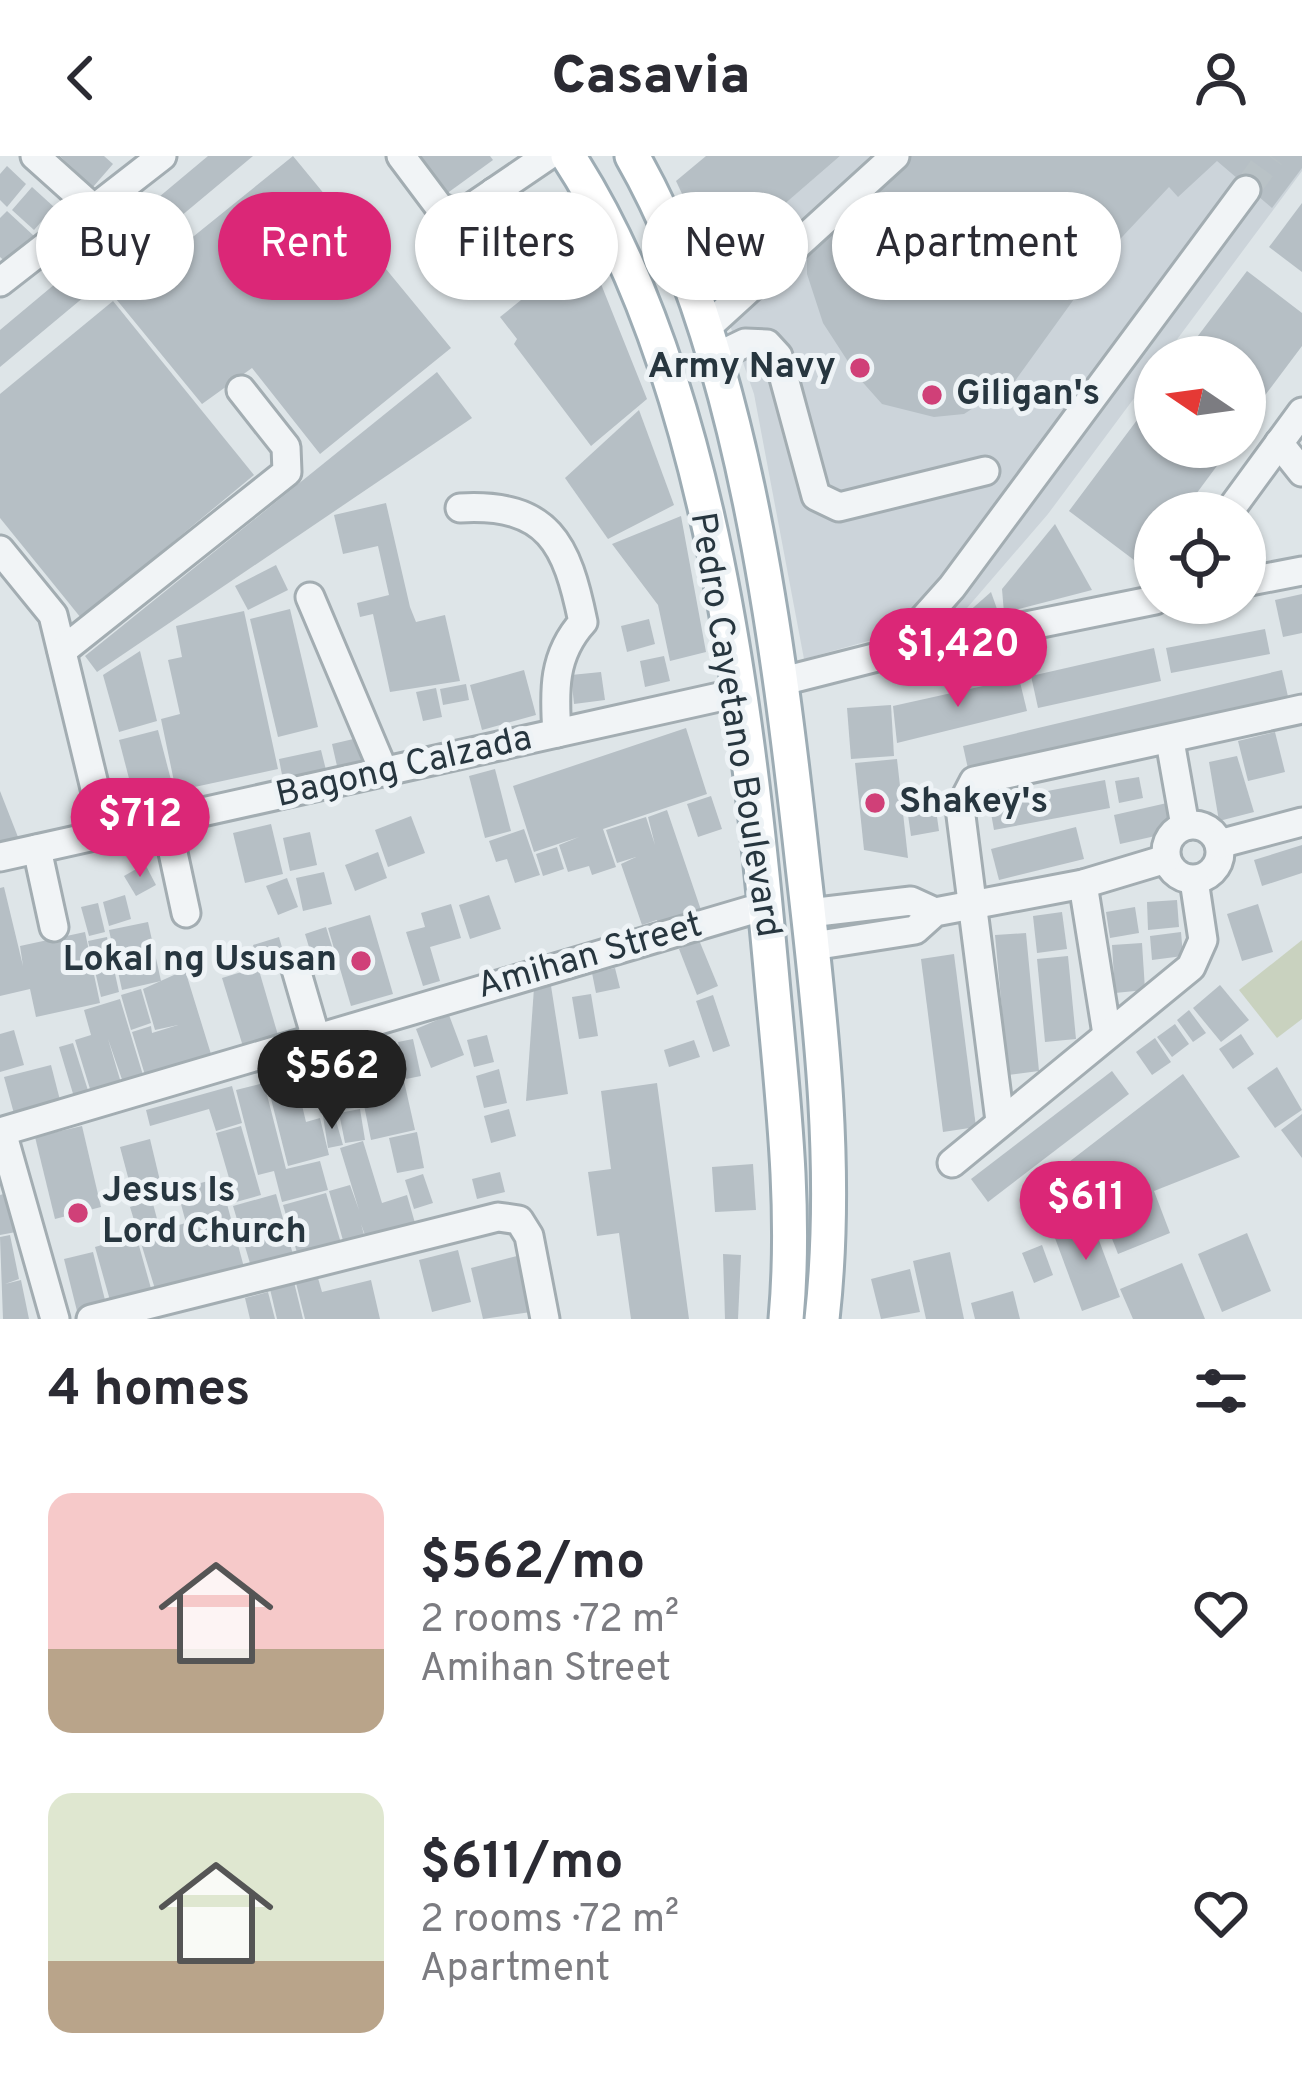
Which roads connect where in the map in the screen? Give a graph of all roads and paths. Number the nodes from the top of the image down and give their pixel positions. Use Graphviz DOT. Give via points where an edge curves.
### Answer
graph roads {
  1 [pos="35,156"];
  2 [pos="162,156"];
  3 [pos="401,156"];
  4 [pos="548,156"];
  5 [pos="568,156"];
  6 [pos="895,156"];
  7 [pos="636,158"];
  8 [pos="516,165"];
  9 [pos="1246,190"];
  10 [pos="75,192"];
  11 [pos="114,192"];
  12 [pos="431,192"];
  13 [pos="494,192"];
  14 [pos="587,192"];
  15 [pos="36,253"];
  16 [pos="618,257"];
  17 [pos="0,282"];
  18 [pos="709,344"];
  19 [pos="241,390"];
  20 [pos="1302,412"];
  21 [pos="1279,443"];
  22 [pos="985,471"];
  23 [pos="1302,472"];
  24 [pos="1243,492"];
  25 [pos="460,508"];
  26 [pos="0,550"];
  27 [pos="1302,571"];
  28 [pos="1266,578"];
  29 [pos="310,597"];
  30 [pos="1134,604"];
  31 [pos="62,651"];
  32 [pos="893,653"];
  33 [pos="783,681"];
  34 [pos="737,693"];
  35 [pos="1302,709"];
  36 [pos="557,733"];
  37 [pos="788,735"];
  38 [pos="742,736"];
  39 [pos="1170,741"];
  40 [pos="384,772"];
  41 [pos="166,820"];
  42 [pos="1302,822"];
  43 [pos="1185,826"];
  44 [pos="106,834"];
  45 [pos="1219,844"];
  46 [pos="38,849"];
  47 [pos="0,856"];
  48 [pos="1166,860"];
  49 [pos="1194,880"];
  50 [pos="1083,884"];
  51 [pos="765,905"];
  52 [pos="970,906"];
  53 [pos="186,913"];
  54 [pos="54,927"];
  55 [pos="811,930"];
  56 [pos="295,966"];
  57 [pos="1107,1034"];
  58 [pos="316,1038"];
  59 [pos="1000,1121"];
  60 [pos="1,1132"];
  61 [pos="952,1163"];
  62 [pos="55,1319"];
  63 [pos="91,1319"];
  64 [pos="545,1319"];
  65 [pos="786,1319"];
  66 [pos="822,1319"];
  1 -- 10 [label="street"];
  2 -- 11 [label="street"];
  3 -- 12 [label="street"];
  4 -- 8 [label="street"];
  5 -- 14 [label="main road, Pedro Cayetano Boulevard"];
  6 -- 18 [label="street"];
  7 -- 18 [label="main road, Pedro Cayetano Boulevard"];
  8 -- 13 [label="street"];
  9 -- 32 [label="street" via="952,587"];
  15 -- 17 [label="street"];
  16 -- 34 [label="main road, Pedro Cayetano Boulevard" via="691,460"];
  18 -- 22 [label="street" via="767,344 778,356 816,496 826,505"];
  18 -- 33 [label="main road, Pedro Cayetano Boulevard"];
  19 -- 31 [label="street" via="286,447 287,472"];
  20 -- 21 [label="street"];
  21 -- 23 [label="street"];
  21 -- 24 [label="street"];
  25 -- 36 [label="street" via="530,515 566,557 583,622 563,648 555,680"];
  26 -- 31 [label="street" via="53,615"];
  27 -- 28 [label="street"];
  29 -- 40 [label="street"];
  30 -- 32 [label="street"];
  31 -- 44 [label="street"];
  32 -- 33 [label="street"];
  33 -- 37 [label="main road, Pedro Cayetano Boulevard"];
  34 -- 36 [label="street, Bagong Calzada"];
  34 -- 38 [label="main road, Pedro Cayetano Boulevard"];
  35 -- 39 [label="street"];
  36 -- 40 [label="street, Bagong Calzada"];
  37 -- 38 [label="main road" via="770,726"];
  37 -- 55 [label="main road, Pedro Cayetano Boulevard"];
  38 -- 51 [label="main road, Pedro Cayetano Boulevard"];
  39 -- 43 [label="street"];
  39 -- 52 [label="street" via="974,781 960,808"];
  40 -- 41 [label="street, Bagong Calzada"];
  41 -- 44 [label="street, Bagong Calzada"];
  41 -- 53 [label="street"];
  42 -- 45 [label="street"];
  43 -- 45 [label="street" via="1210,830"];
  43 -- 48 [label="street" via="1168,843"];
  44 -- 46 [label="street, Bagong Calzada"];
  45 -- 49 [label="street" via="1215,868"];
  46 -- 47 [label="street, Bagong Calzada"];
  46 -- 54 [label="street"];
  48 -- 49 [label="street"];
  48 -- 50 [label="street"];
  49 -- 57 [label="street" via="1199,957"];
  50 -- 52 [label="street"];
  50 -- 57 [label="street"];
  51 -- 58 [label="street, Amihan Street"];
  51 -- 65 [label="main road, Pedro Cayetano Boulevard" via="789,1160"];
  52 -- 55 [label="street" via="935,912 915,930"];
  52 -- 59 [label="street"];
  55 -- 66 [label="main road, Pedro Cayetano Boulevard" via="828,1151"];
  56 -- 58 [label="street"];
  57 -- 59 [label="street"];
  58 -- 60 [label="street, Amihan Street"];
  59 -- 61 [label="street"];
  60 -- 62 [label="street"];
  63 -- 64 [label="street" via="498,1217 519,1220 529,1236"];
}
